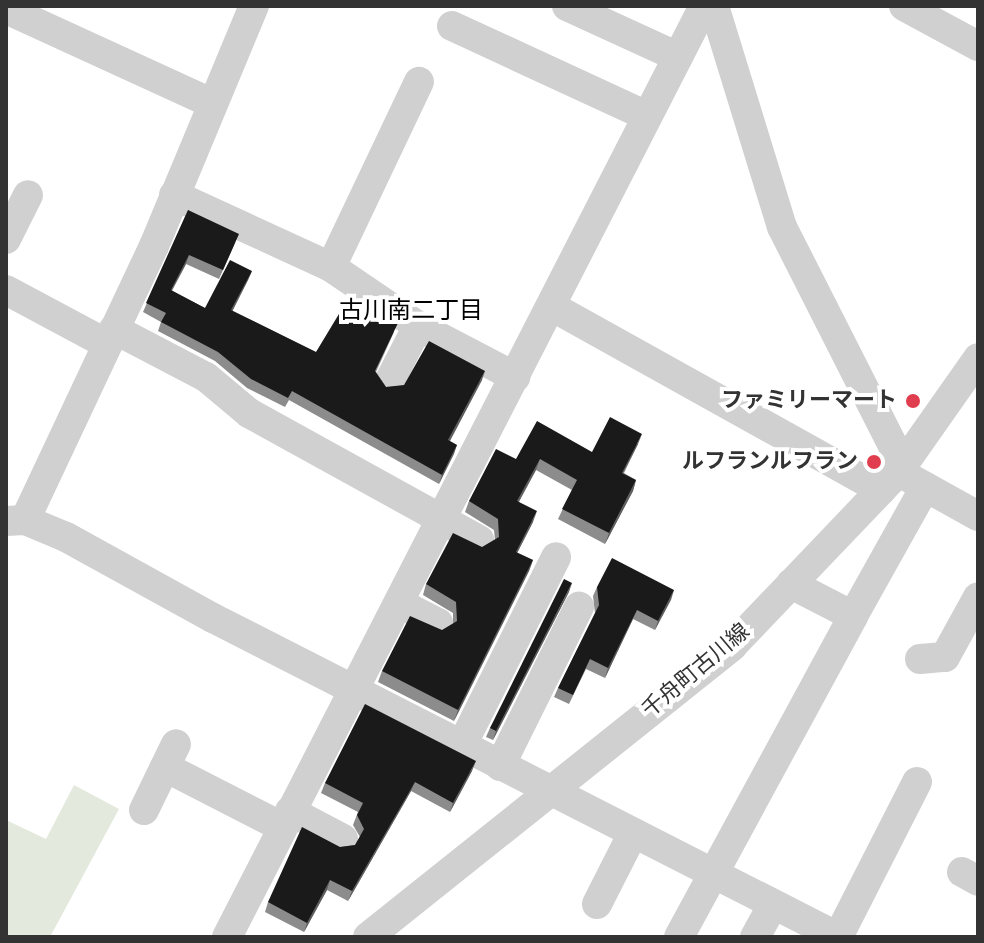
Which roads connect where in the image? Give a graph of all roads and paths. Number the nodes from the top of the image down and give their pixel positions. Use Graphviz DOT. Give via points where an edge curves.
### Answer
graph roads {
  1 [pos="254,6"];
  2 [pos="567,6"];
  3 [pos="704,6"];
  4 [pos="714,6"];
  5 [pos="904,6"];
  6 [pos="8,8"];
  7 [pos="452,26"];
  8 [pos="978,46"];
  9 [pos="678,57"];
  10 [pos="419,82"];
  11 [pos="211,103"];
  12 [pos="647,116"];
  13 [pos="28,195"];
  14 [pos="174,195"];
  15 [pos="6,239"];
  16 [pos="331,267"];
  17 [pos="6,290"];
  18 [pos="551,306"];
  19 [pos="418,326"];
  20 [pos="110,336"];
  21 [pos="978,358"];
  22 [pos="515,377"];
  23 [pos="390,380"];
  24 [pos="894,476"];
  25 [pos="925,487"];
  26 [pos="978,516"];
  27 [pos="15,520"];
  28 [pos="442,520"];
  29 [pos="479,540"];
  30 [pos="556,557"];
  31 [pos="791,584"];
  32 [pos="978,597"];
  33 [pos="399,603"];
  34 [pos="579,607"];
  35 [pos="853,616"];
  36 [pos="438,623"];
  37 [pos="920,659"];
  38 [pos="355,690"];
  39 [pos="462,745"];
  40 [pos="500,766"];
  41 [pos="917,782"];
  42 [pos="549,791"];
  43 [pos="144,810"];
  44 [pos="286,819"];
  45 [pos="633,833"];
  46 [pos="343,839"];
  47 [pos="713,873"];
  48 [pos="597,904"];
  49 [pos="773,905"];
  50 [pos="227,937"];
  51 [pos="368,937"];
  52 [pos="679,937"];
  53 [pos="755,937"];
  54 [pos="838,937"];
  1 -- 11 [label="street"];
  2 -- 9 [label="street"];
  3 -- 9 [label="street"];
  4 -- 24 [label="street" via="782,227"];
  5 -- 8 [label="street"];
  6 -- 11 [label="street"];
  7 -- 12 [label="street"];
  9 -- 12 [label="street"];
  10 -- 16 [label="street" via="407,136"];
  11 -- 14 [label="street"];
  12 -- 18 [label="street"];
  13 -- 15 [label="street"];
  14 -- 16 [label="street"];
  14 -- 20 [label="street"];
  16 -- 19 [label="street"];
  17 -- 20 [label="street"];
  18 -- 22 [label="street"];
  18 -- 24 [label="street"];
  19 -- 22 [label="street"];
  19 -- 23 [label="street"];
  20 -- 27 [label="street"];
  20 -- 28 [label="street" via="206,377 249,413"];
  21 -- 24 [label="street, 千舟町古川線"];
  22 -- 28 [label="street"];
  24 -- 25 [label="street"];
  24 -- 31 [label="street, 千舟町古川線"];
  25 -- 26 [label="street"];
  25 -- 35 [label="street"];
  27 -- 38 [label="street"];
  28 -- 29 [label="street"];
  28 -- 33 [label="street"];
  30 -- 39 [label="street"];
  31 -- 35 [label="street"];
  31 -- 42 [label="street, 千舟町古川線" via="732,646"];
  32 -- 37 [label="street" via="945,657"];
  33 -- 36 [label="street"];
  33 -- 38 [label="street"];
  34 -- 40 [label="street"];
  35 -- 47 [label="street"];
  38 -- 39 [label="street"];
  38 -- 44 [label="street"];
  39 -- 40 [label="street"];
  40 -- 42 [label="street"];
  41 -- 54 [label="street"];
  42 -- 45 [label="street"];
  42 -- 51 [label="street, 千舟町古川線"];
  43 -- 44 [label="street" via="171,756"];
  44 -- 46 [label="street"];
  44 -- 50 [label="street"];
  45 -- 47 [label="street"];
  45 -- 48 [label="street"];
  47 -- 49 [label="street"];
  47 -- 52 [label="street"];
  49 -- 53 [label="street"];
  49 -- 54 [label="street"];
}
